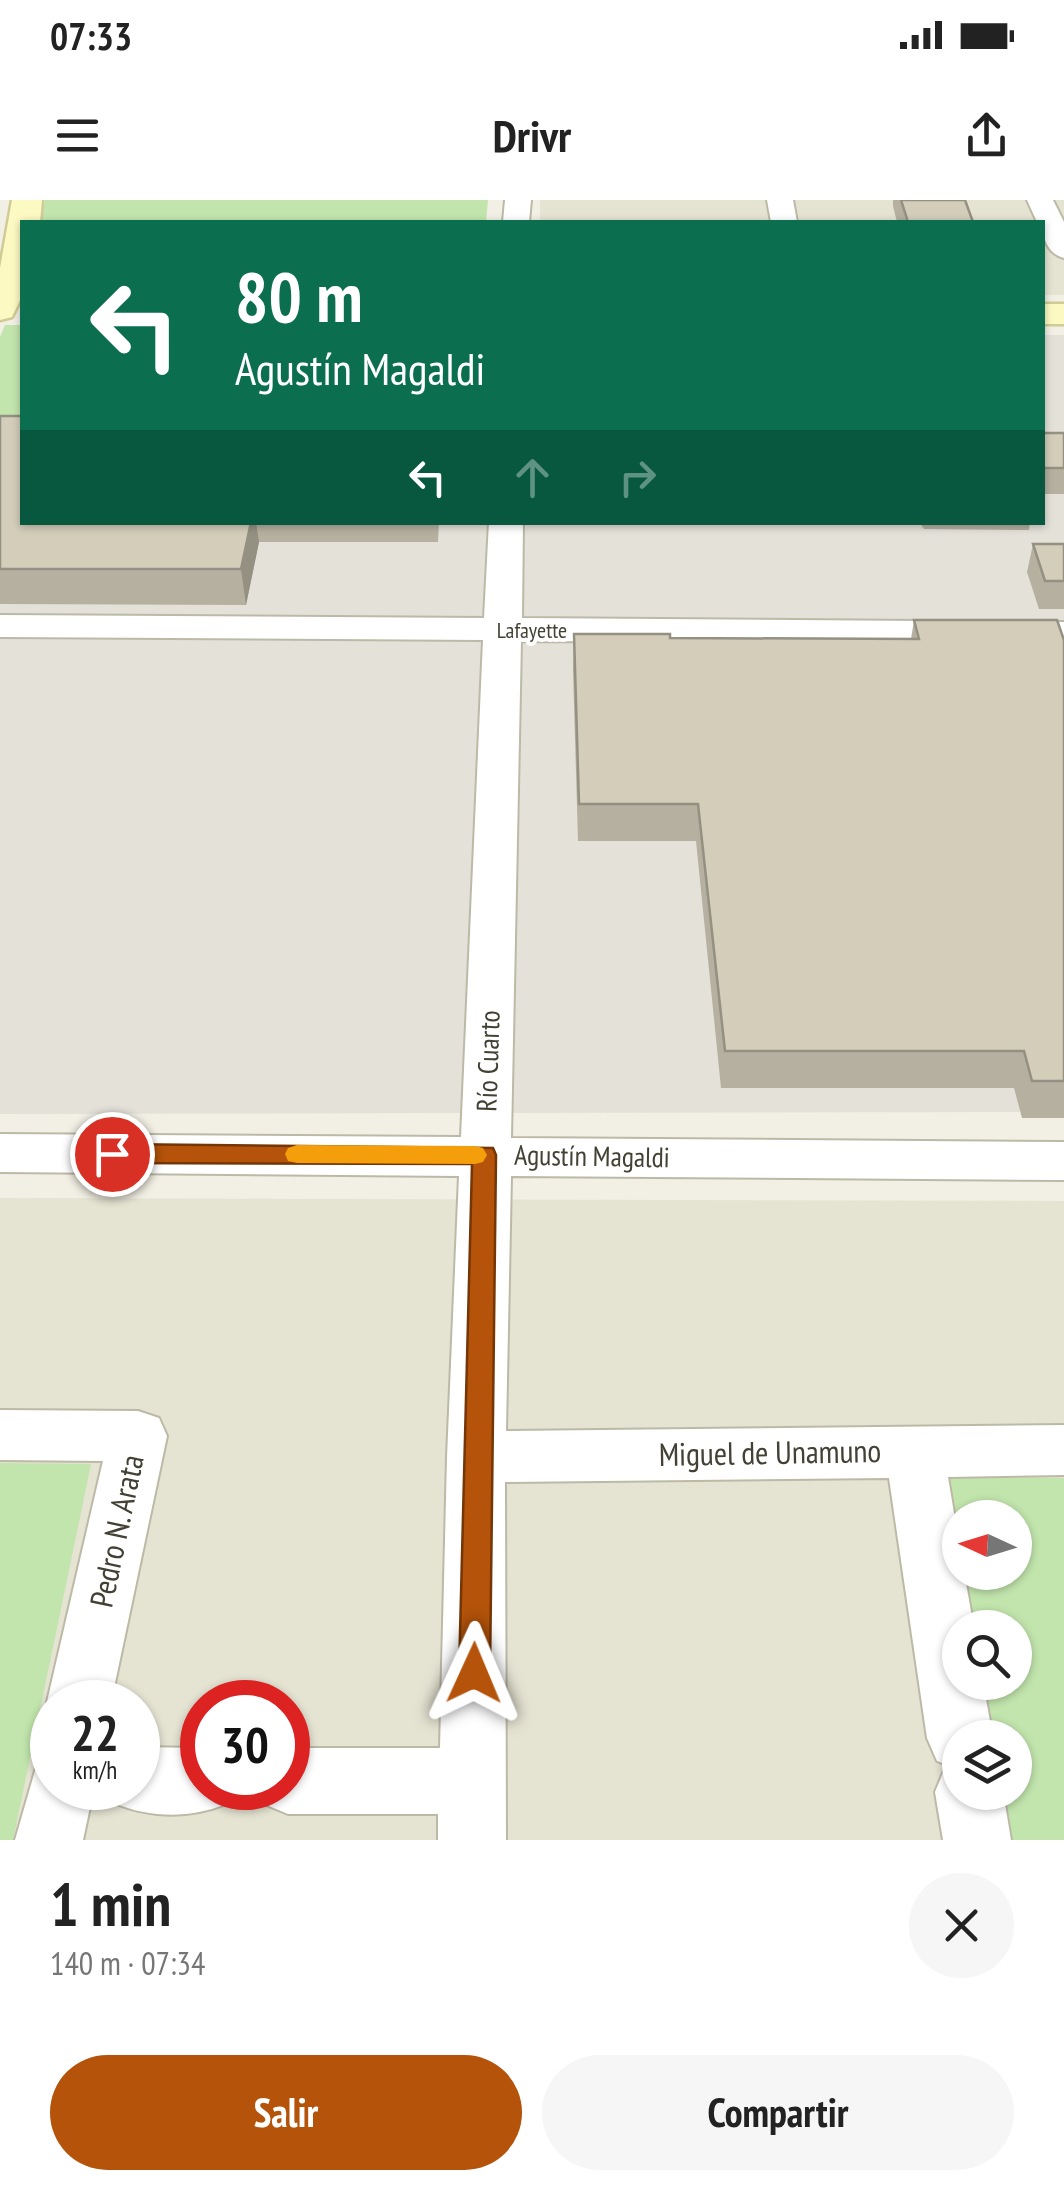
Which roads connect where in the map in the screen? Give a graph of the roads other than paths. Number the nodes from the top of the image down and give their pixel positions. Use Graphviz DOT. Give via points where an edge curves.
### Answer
graph roads {
  1 [pos="1040,200"];
  2 [pos="7,210"];
  3 [pos="1064,250"];
  4 [pos="0,310"];
  5 [pos="506,525"];
  6 [pos="0,626"];
  7 [pos="504,630"];
  8 [pos="1064,633"];
  9 [pos="0,1153"];
  10 [pos="484,1155"];
  11 [pos="1064,1161"];
  12 [pos="0,1435"];
  13 [pos="1064,1450"];
  14 [pos="914,1452"];
  15 [pos="476,1457"];
  16 [pos="84,1680"];
  17 [pos="957,1720"];
  18 [pos="310,1784"];
  19 [pos="55,1810"];
  20 [pos="473,1810"];
  21 [pos="972,1810"];
  22 [pos="49,1840"];
  23 [pos="977,1840"];
  1 -- 3 [label="street"];
  2 -- 4 [label="main road" via="18,264"];
  5 -- 7 [label="street, Río Cuarto"];
  6 -- 7 [label="street, Lafayette"];
  7 -- 8 [label="street, Lafayette"];
  7 -- 10 [label="street, Río Cuarto"];
  9 -- 10 [label="street, Agustín Magaldi"];
  10 -- 11 [label="street, Agustín Magaldi"];
  10 -- 15 [label="street, Río Cuarto"];
  12 -- 16 [label="street, Pedro N. Arata" via="138,1436"];
  13 -- 14 [label="street, Miguel de Unamuno"];
  14 -- 15 [label="street, Miguel de Unamuno"];
  14 -- 17 [label="street"];
  15 -- 20 [label="street, Río Cuarto"];
  18 -- 20 [label="street"];
  19 -- 22 [label="street"];
  21 -- 23 [label="street"];
}
